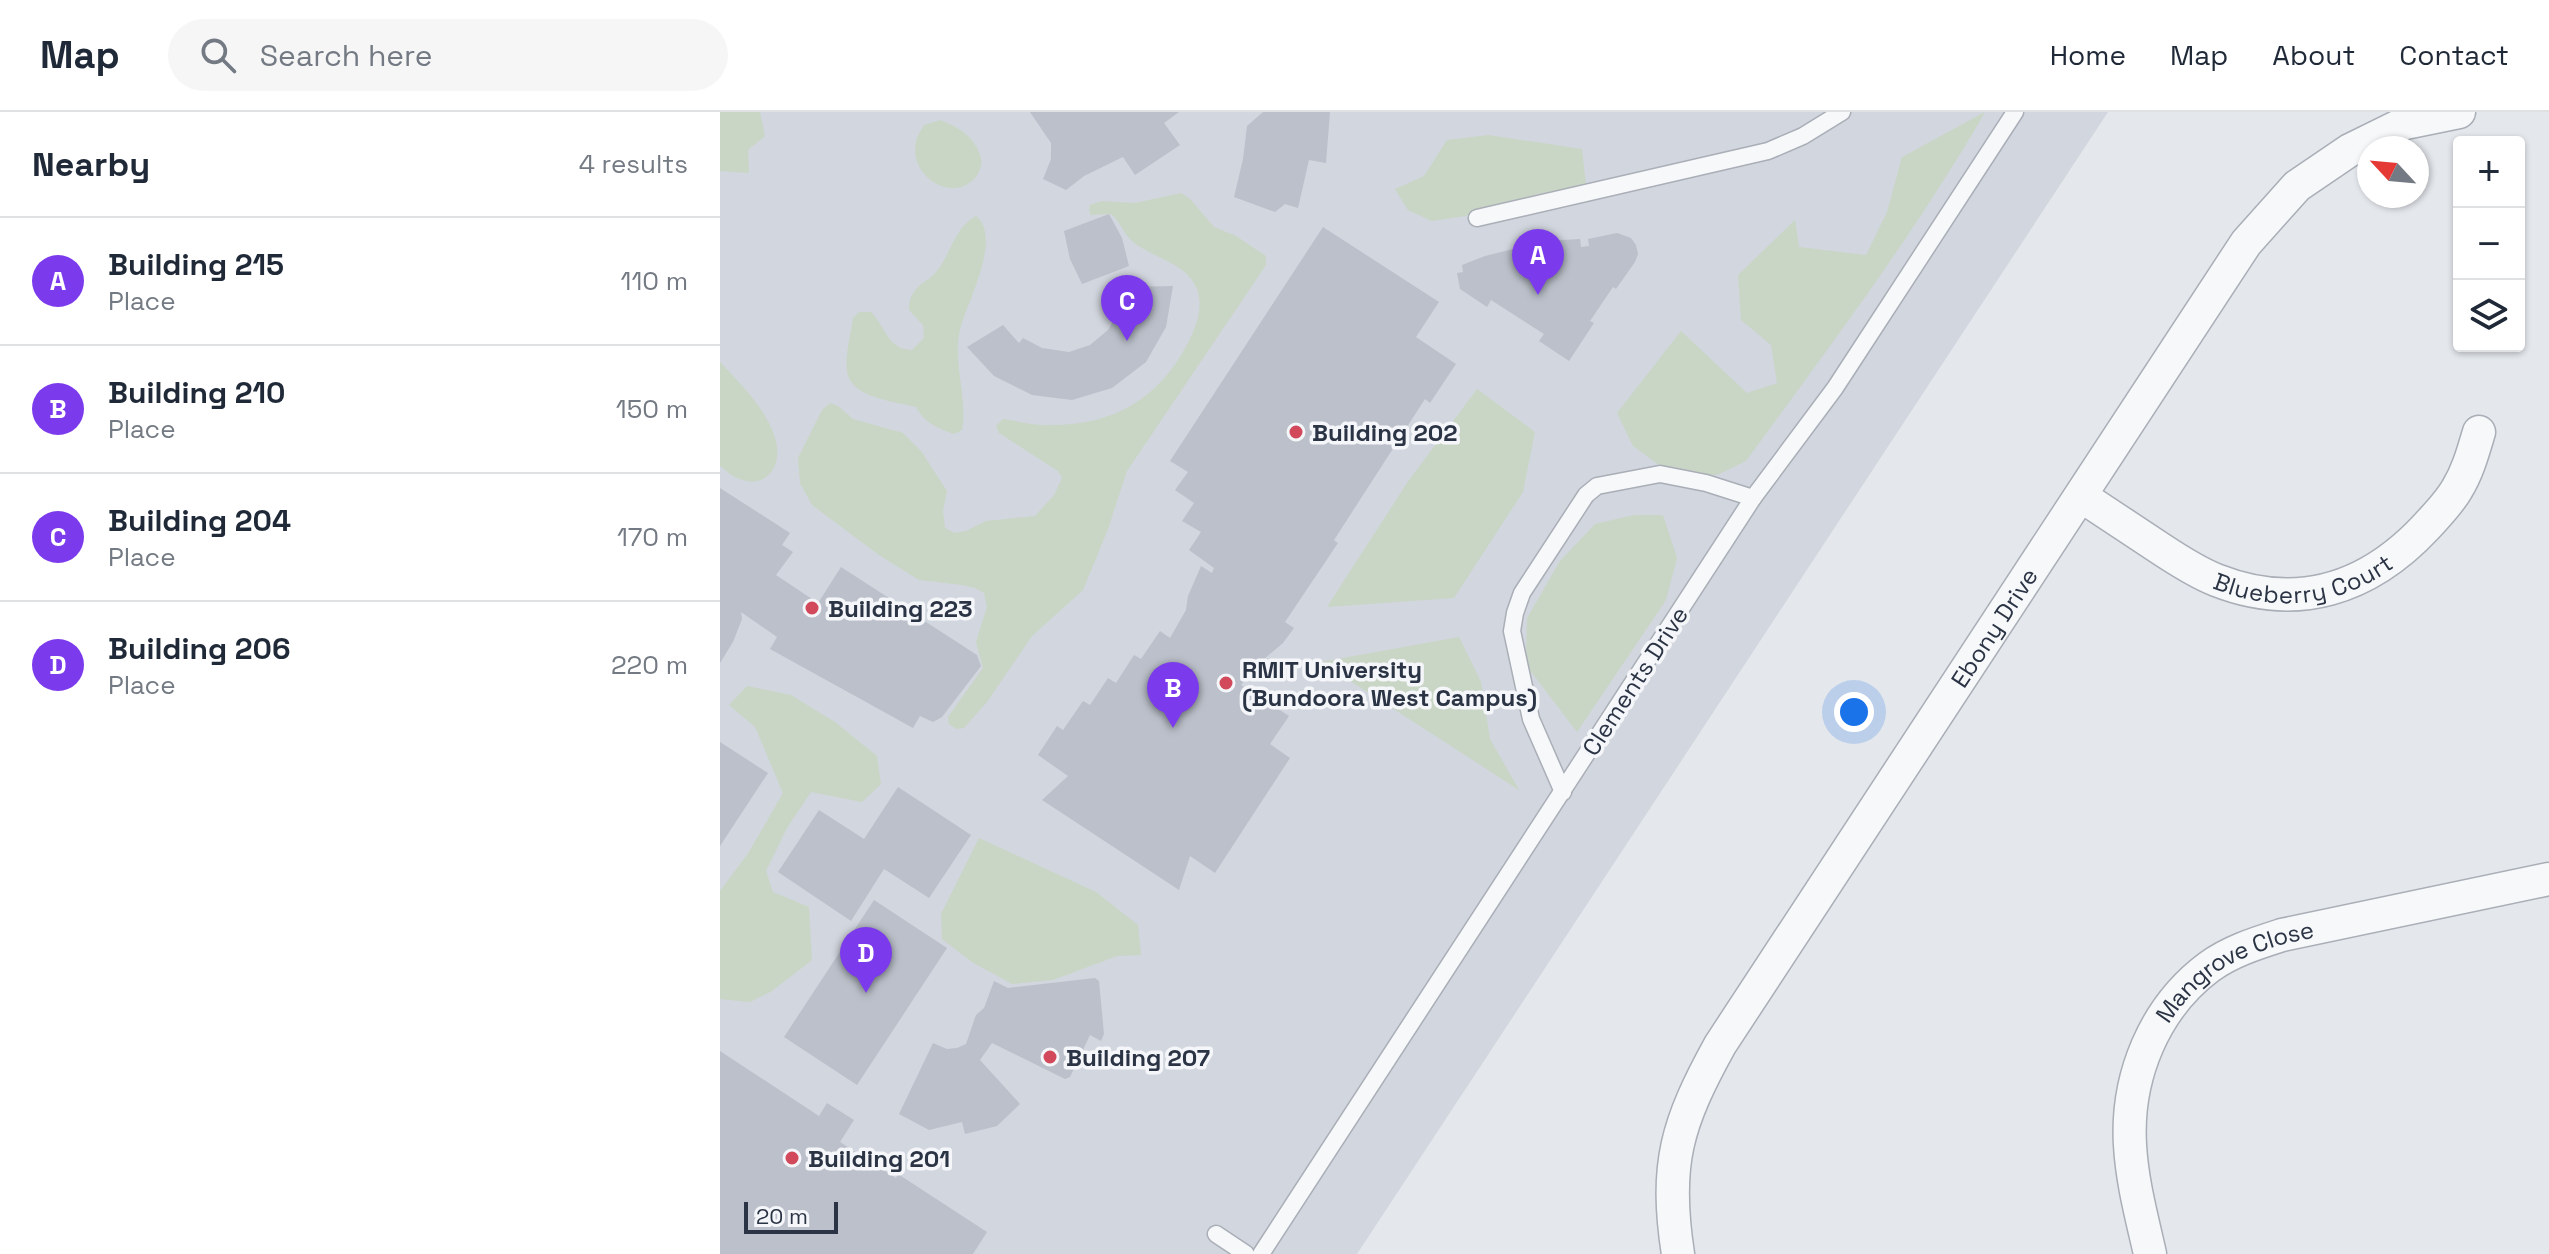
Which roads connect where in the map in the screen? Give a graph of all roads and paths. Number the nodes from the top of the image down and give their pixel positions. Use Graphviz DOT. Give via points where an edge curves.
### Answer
graph roads {
  1 [pos="1842,112"];
  2 [pos="2015,112"];
  3 [pos="2459,112"];
  4 [pos="2404,118"];
  5 [pos="1477,218"];
  6 [pos="2479,432"];
  7 [pos="2081,496"];
  8 [pos="1753,498"];
  9 [pos="1563,792"];
  10 [pos="2549,879"];
  11 [pos="1216,1234"];
  12 [pos="1246,1254"];
  13 [pos="1261,1254"];
  14 [pos="1678,1254"];
  15 [pos="2150,1254"];
  1 -- 5 [label="lane" via="1768,151"];
  2 -- 8 [label="lane, Clements Drive" via="1835,388"];
  3 -- 4 [label="street, Ebony Drive"];
  4 -- 7 [label="street, Ebony Drive" via="2323,167 2271,213 2246,243"];
  6 -- 7 [label="street, Blueberry Court" via="2457,489 2393,559 2368,575 2301,596 2214,580"];
  7 -- 14 [label="street, Ebony Drive" via="1699,1082 1675,1150 1671,1189"];
  8 -- 9 [label="lane, Clements Drive"];
  8 -- 9 [label="lane" via="1660,474 1597,486 1539,565 1522,593 1512,631 1531,719"];
  9 -- 13 [label="lane, Clements Drive"];
  10 -- 15 [label="street, Mangrove Close" via="2282,935 2247,946 2187,987 2161,1019 2145,1051 2130,1111 2135,1185"];
  11 -- 12 [label="lane"];
}
